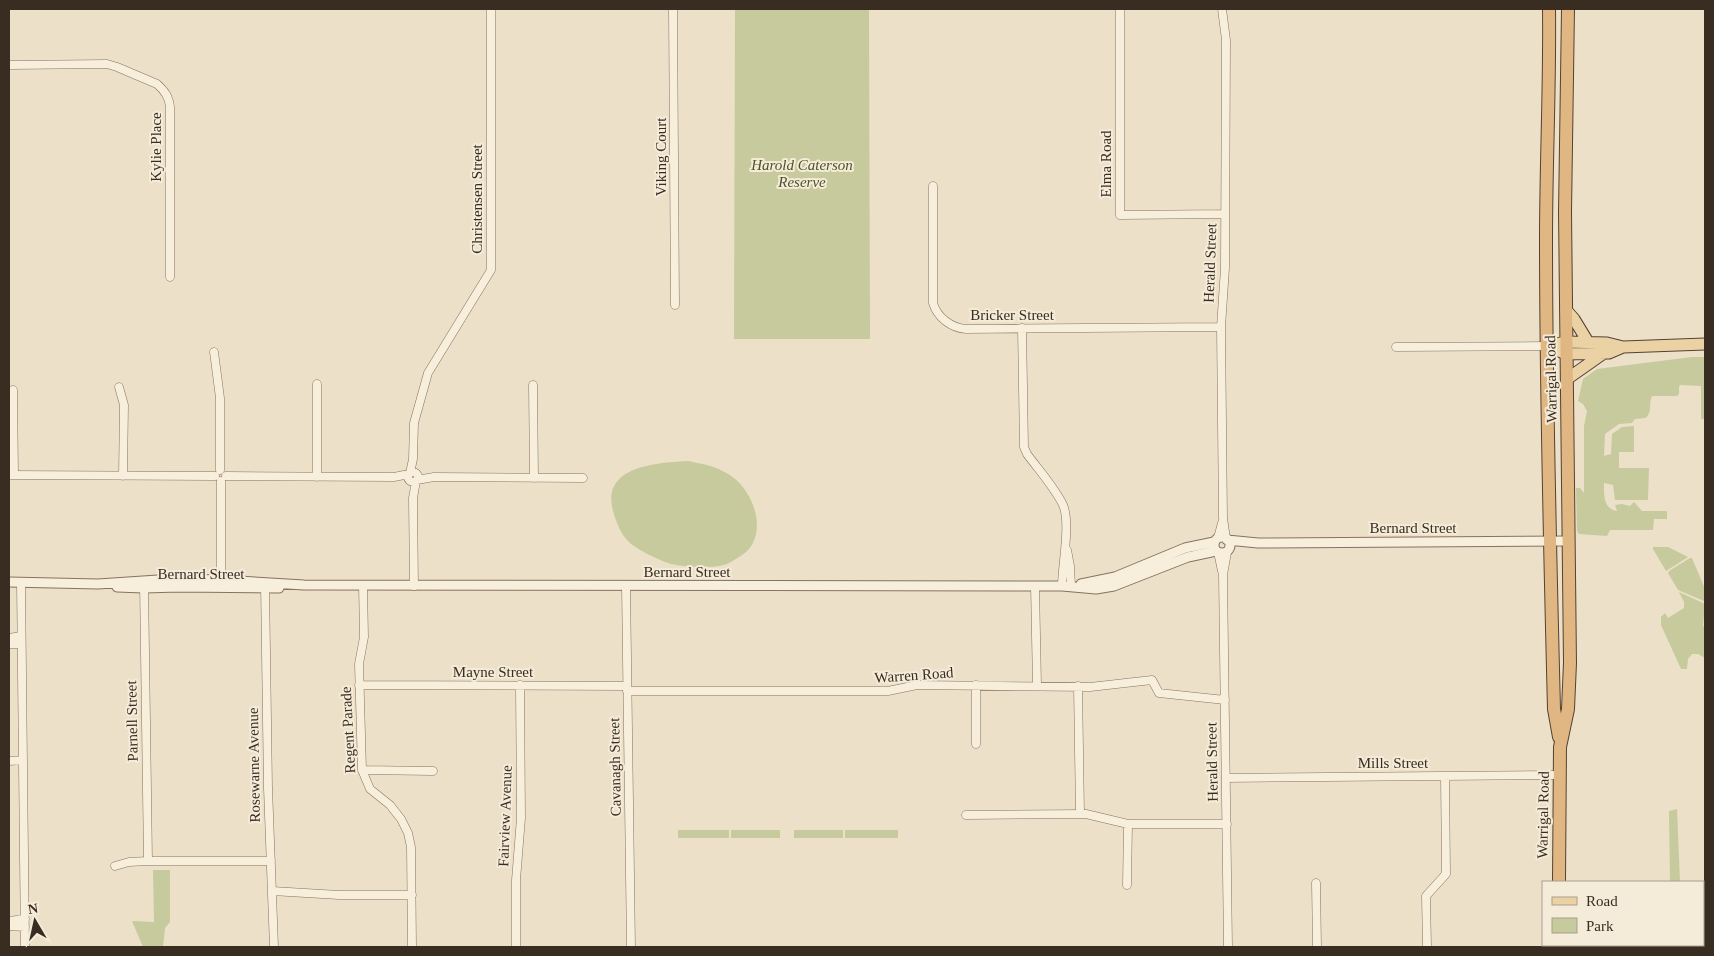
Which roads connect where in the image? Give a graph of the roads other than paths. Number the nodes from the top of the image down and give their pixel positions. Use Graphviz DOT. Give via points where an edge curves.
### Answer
graph roads {
  1 [pos="490,9"];
  2 [pos="673,9"];
  3 [pos="1120,9"];
  4 [pos="1222,9"];
  5 [pos="1549,9"];
  6 [pos="1568,9"];
  7 [pos="9,65"];
  8 [pos="933,186"];
  9 [pos="1225,214"];
  10 [pos="170,277"];
  11 [pos="676,306"];
  12 [pos="1566,310"];
  13 [pos="1221,327"];
  14 [pos="1022,328"];
  15 [pos="1588,342"];
  16 [pos="1705,344"];
  17 [pos="1547,346"];
  18 [pos="1396,347"];
  19 [pos="1623,347"];
  20 [pos="1566,348"];
  21 [pos="214,352"];
  22 [pos="1604,353"];
  23 [pos="1567,378"];
  24 [pos="316,384"];
  25 [pos="533,385"];
  26 [pos="119,387"];
  27 [pos="13,390"];
  28 [pos="11,475"];
  29 [pos="123,476"];
  30 [pos="220,476"];
  31 [pos="317,476"];
  32 [pos="413,477"];
  33 [pos="534,478"];
  34 [pos="583,478"];
  35 [pos="1550,540"];
  36 [pos="1568,541"];
  37 [pos="1222,545"];
  38 [pos="9,582"];
  39 [pos="21,582"];
  40 [pos="221,583"];
  41 [pos="144,585"];
  42 [pos="265,585"];
  43 [pos="364,585"];
  44 [pos="414,586"];
  45 [pos="626,586"];
  46 [pos="1035,586"];
  47 [pos="1067,586"];
  48 [pos="9,638"];
  49 [pos="21,640"];
  50 [pos="9,644"];
  51 [pos="359,685"];
  52 [pos="520,685"];
  53 [pos="976,685"];
  54 [pos="1037,685"];
  55 [pos="1078,686"];
  56 [pos="627,689"];
  57 [pos="1225,700"];
  58 [pos="976,744"];
  59 [pos="1560,747"];
  60 [pos="23,760"];
  61 [pos="9,761"];
  62 [pos="362,770"];
  63 [pos="433,771"];
  64 [pos="1559,775"];
  65 [pos="1445,776"];
  66 [pos="1226,778"];
  67 [pos="1080,814"];
  68 [pos="966,815"];
  69 [pos="1128,824"];
  70 [pos="1226,824"];
  71 [pos="148,861"];
  72 [pos="271,861"];
  73 [pos="115,866"];
  74 [pos="1559,881"];
  75 [pos="1316,883"];
  76 [pos="1128,885"];
  77 [pos="272,891"];
  78 [pos="412,895"];
  79 [pos="9,920"];
  80 [pos="25,923"];
  81 [pos="9,926"];
  82 [pos="25,947"];
  83 [pos="274,947"];
  84 [pos="412,947"];
  85 [pos="516,947"];
  86 [pos="630,947"];
  87 [pos="1228,947"];
  88 [pos="1317,947"];
  89 [pos="1427,947"];
  1 -- 32 [label="street, Christensen Street" via="492,270 428,373 414,423"];
  2 -- 11 [label="street, Viking Court"];
  3 -- 9 [label="street, Elma Road" via="1120,215"];
  4 -- 9 [label="street, Herald Street" via="1226,40"];
  5 -- 17 [label="highway, Warrigal Road"];
  6 -- 12 [label="highway, Warrigal Road"];
  7 -- 10 [label="street, Kylie Place" via="113,65 157,84 166,94 170,107"];
  8 -- 14 [label="street, Bricker Street" via="935,311 960,328"];
  9 -- 13 [label="street, Herald Street"];
  12 -- 15 [label="main road"];
  12 -- 20 [label="highway, Warrigal Road"];
  13 -- 14 [label="street, Bricker Street"];
  13 -- 37 [label="street, Herald Street"];
  14 -- 47 [label="street" via="1024,447 1063,505 1066,546 1062,566"];
  15 -- 19 [label="main road" via="1606,342"];
  15 -- 20 [label="main road"];
  16 -- 19 [label="main road"];
  17 -- 18 [label="street"];
  17 -- 20 [label="main road"];
  17 -- 35 [label="highway, Warrigal Road"];
  19 -- 22 [label="main road"];
  20 -- 22 [label="main road"];
  20 -- 23 [label="highway, Warrigal Road"];
  21 -- 30 [label="street" via="220,398"];
  22 -- 23 [label="main road"];
  23 -- 36 [label="highway, Warrigal Road"];
  24 -- 31 [label="street"];
  25 -- 33 [label="street"];
  26 -- 29 [label="street" via="124,405"];
  27 -- 28 [label="street"];
  28 -- 29 [label="street"];
  29 -- 30 [label="street"];
  30 -- 31 [label="street"];
  30 -- 40 [label="street"];
  31 -- 32 [label="street"];
  32 -- 33 [label="street"];
  32 -- 44 [label="street, Christensen Street"];
  33 -- 34 [label="street"];
  35 -- 36 [label="street, Bernard Street"];
  35 -- 37 [label="street, Bernard Street"];
  35 -- 59 [label="highway, Warrigal Road" via="1554,709"];
  36 -- 59 [label="highway, Warrigal Road" via="1570,663 1568,709"];
  37 -- 47 [label="street, Bernard Street" via="1185,548 1115,577"];
  37 -- 57 [label="street, Herald Street"];
  38 -- 39 [label="street, Bernard Street"];
  39 -- 41 [label="street, Bernard Street"];
  39 -- 49 [label="street"];
  40 -- 41 [label="street, Bernard Street"];
  40 -- 42 [label="street, Bernard Street"];
  41 -- 71 [label="street, Parnell Street"];
  42 -- 43 [label="street, Bernard Street"];
  42 -- 72 [label="street, Rosewarne Avenue"];
  43 -- 44 [label="street, Bernard Street"];
  43 -- 51 [label="street, Regent Parade" via="364,640 359,659"];
  44 -- 45 [label="street, Bernard Street"];
  45 -- 46 [label="street, Bernard Street"];
  45 -- 56 [label="street, Cavanagh Street"];
  46 -- 47 [label="street, Bernard Street"];
  46 -- 54 [label="street"];
  48 -- 49 [label="street"];
  49 -- 50 [label="street"];
  49 -- 60 [label="street"];
  51 -- 52 [label="street, Mayne Street"];
  51 -- 62 [label="street, Regent Parade"];
  52 -- 56 [label="street, Mayne Street"];
  52 -- 85 [label="street, Fairview Avenue" via="521,818 516,880"];
  53 -- 54 [label="street, Warren Road"];
  53 -- 56 [label="street, Warren Road" via="917,685 888,691"];
  53 -- 58 [label="street"];
  54 -- 55 [label="street, Warren Road"];
  55 -- 57 [label="street, Warren Road" via="1152,680 1159,693"];
  55 -- 67 [label="street"];
  56 -- 86 [label="street, Cavanagh Street"];
  57 -- 66 [label="street, Herald Street"];
  59 -- 64 [label="highway, Warrigal Road"];
  60 -- 61 [label="street"];
  60 -- 80 [label="street"];
  62 -- 63 [label="street"];
  62 -- 78 [label="street, Regent Parade" via="370,789 397,813 408,833"];
  64 -- 65 [label="street, Mills Street"];
  64 -- 74 [label="highway, Warrigal Road"];
  65 -- 66 [label="street, Mills Street"];
  65 -- 89 [label="street" via="1446,874 1426,896"];
  66 -- 70 [label="street, Herald Street"];
  67 -- 68 [label="street"];
  67 -- 69 [label="street"];
  69 -- 70 [label="street"];
  69 -- 76 [label="street"];
  70 -- 87 [label="street, Herald Street"];
  71 -- 72 [label="street"];
  71 -- 73 [label="street"];
  72 -- 77 [label="street, Rosewarne Avenue"];
  75 -- 88 [label="street"];
  77 -- 78 [label="street"];
  77 -- 83 [label="street, Rosewarne Avenue"];
  78 -- 84 [label="street, Regent Parade"];
  79 -- 80 [label="street"];
  80 -- 81 [label="street"];
  80 -- 82 [label="street"];
}
